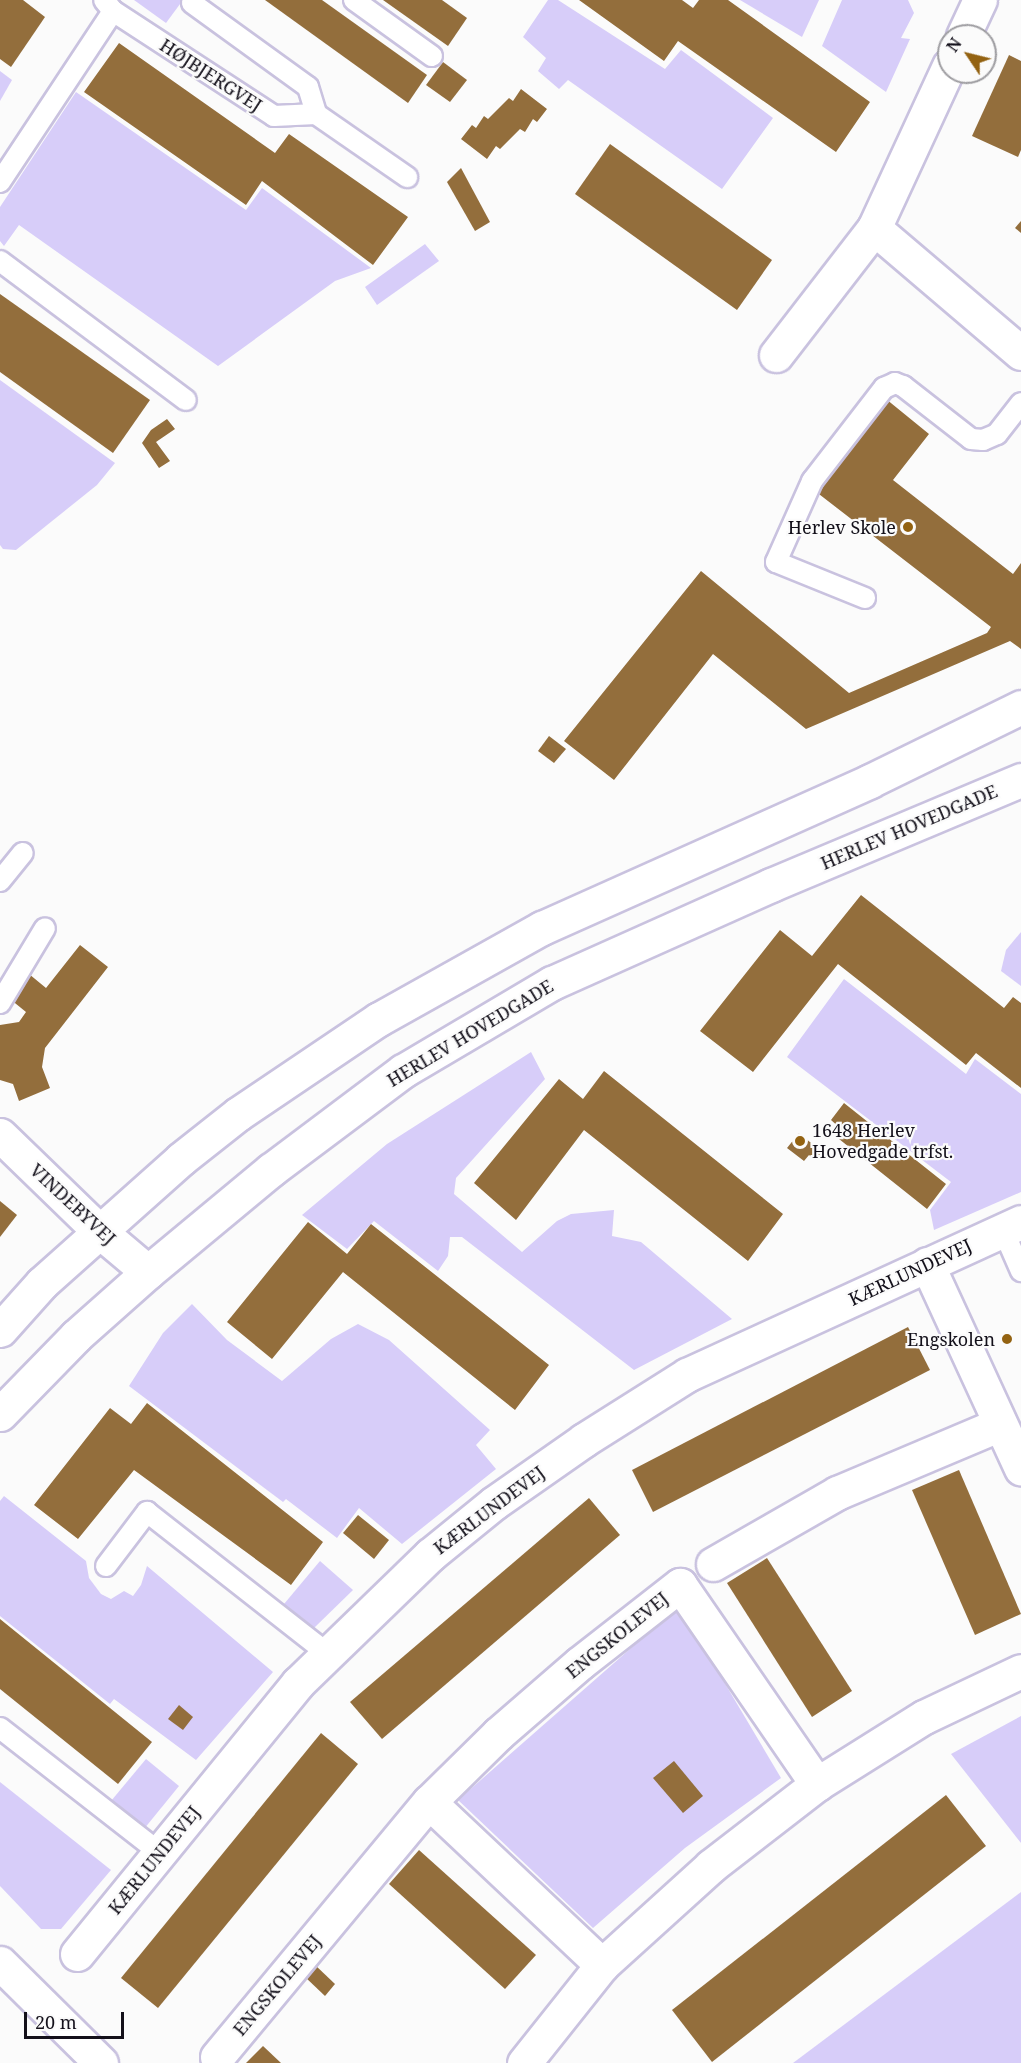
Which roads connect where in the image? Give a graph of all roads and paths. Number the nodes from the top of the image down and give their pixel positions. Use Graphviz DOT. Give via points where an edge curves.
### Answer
graph roads {
  1 [pos="354,0"];
  2 [pos="980,0"];
  3 [pos="192,3"];
  4 [pos="109,6"];
  5 [pos="969,24"];
  6 [pos="432,56"];
  7 [pos="941,84"];
  8 [pos="316,114"];
  9 [pos="407,177"];
  10 [pos="0,182"];
  11 [pos="874,228"];
  12 [pos="0,261"];
  13 [pos="1021,353"];
  14 [pos="776,355"];
  15 [pos="186,400"];
  16 [pos="1021,403"];
  17 [pos="865,598"];
  18 [pos="1021,707"];
  19 [pos="1021,780"];
  20 [pos="23,853"];
  21 [pos="0,881"];
  22 [pos="45,928"];
  23 [pos="0,1003"];
  24 [pos="0,1135"];
  25 [pos="1012,1226"];
  26 [pos="99,1230"];
  27 [pos="927,1264"];
  28 [pos="1021,1271"];
  29 [pos="148,1272"];
  30 [pos="0,1330"];
  31 [pos="0,1414"];
  32 [pos="1000,1424"];
  33 [pos="1021,1468"];
  34 [pos="712,1564"];
  35 [pos="106,1566"];
  36 [pos="328,1654"];
  37 [pos="1021,1671"];
  38 [pos="0,1728"];
  39 [pos="817,1784"];
  40 [pos="429,1802"];
  41 [pos="160,1853"];
  42 [pos="77,1954"];
  43 [pos="0,1964"];
  44 [pos="602,1965"];
  45 [pos="217,2057"];
  46 [pos="101,2063"];
  47 [pos="524,2063"];
  1 -- 6 [label="lane"];
  2 -- 5 [label="street"];
  3 -- 8 [label="lane" via="308,87"];
  4 -- 8 [label="lane, HØJBJERGVEJ" via="274,116"];
  4 -- 10 [label="lane, HØJBJERGVEJ"];
  7 -- 11 [label="street"];
  8 -- 9 [label="lane"];
  11 -- 13 [label="street"];
  11 -- 14 [label="street"];
  12 -- 15 [label="lane"];
  16 -- 17 [label="lane" via="997,434 983,440 970,439 903,386 895,383 884,388 812,481 776,562"];
  18 -- 26 [label="street" via="870,781 542,928 419,995 238,1114"];
  19 -- 29 [label="street, HERLEV HOVEDGADE" via="552,983 403,1071 271,1170"];
  20 -- 21 [label="lane"];
  22 -- 23 [label="lane"];
  24 -- 26 [label="street, VINDEBYVEJ"];
  25 -- 27 [label="street, KÆRLUNDEVEJ"];
  25 -- 28 [label="lane"];
  26 -- 29 [label="street, VINDEBYVEJ"];
  26 -- 30 [label="street" via="42,1283"];
  27 -- 32 [label="street"];
  27 -- 36 [label="street, KÆRLUNDEVEJ" via="687,1375 584,1440 494,1503 430,1555"];
  29 -- 31 [label="street, HERLEV HOVEDGADE" via="76,1336"];
  32 -- 33 [label="street"];
  32 -- 34 [label="street" via="837,1493"];
  35 -- 36 [label="lane" via="147,1512"];
  36 -- 41 [label="street, KÆRLUNDEVEJ" via="298,1683"];
  37 -- 39 [label="street" via="924,1717"];
  38 -- 41 [label="lane"];
  39 -- 40 [label="street, ENGSKOLEVEJ" via="680,1585 580,1663 498,1734"];
  39 -- 44 [label="street" via="711,1866"];
  40 -- 44 [label="street"];
  40 -- 45 [label="street, ENGSKOLEVEJ"];
  41 -- 42 [label="street, KÆRLUNDEVEJ"];
  43 -- 46 [label="street"];
  44 -- 47 [label="street"];
}
